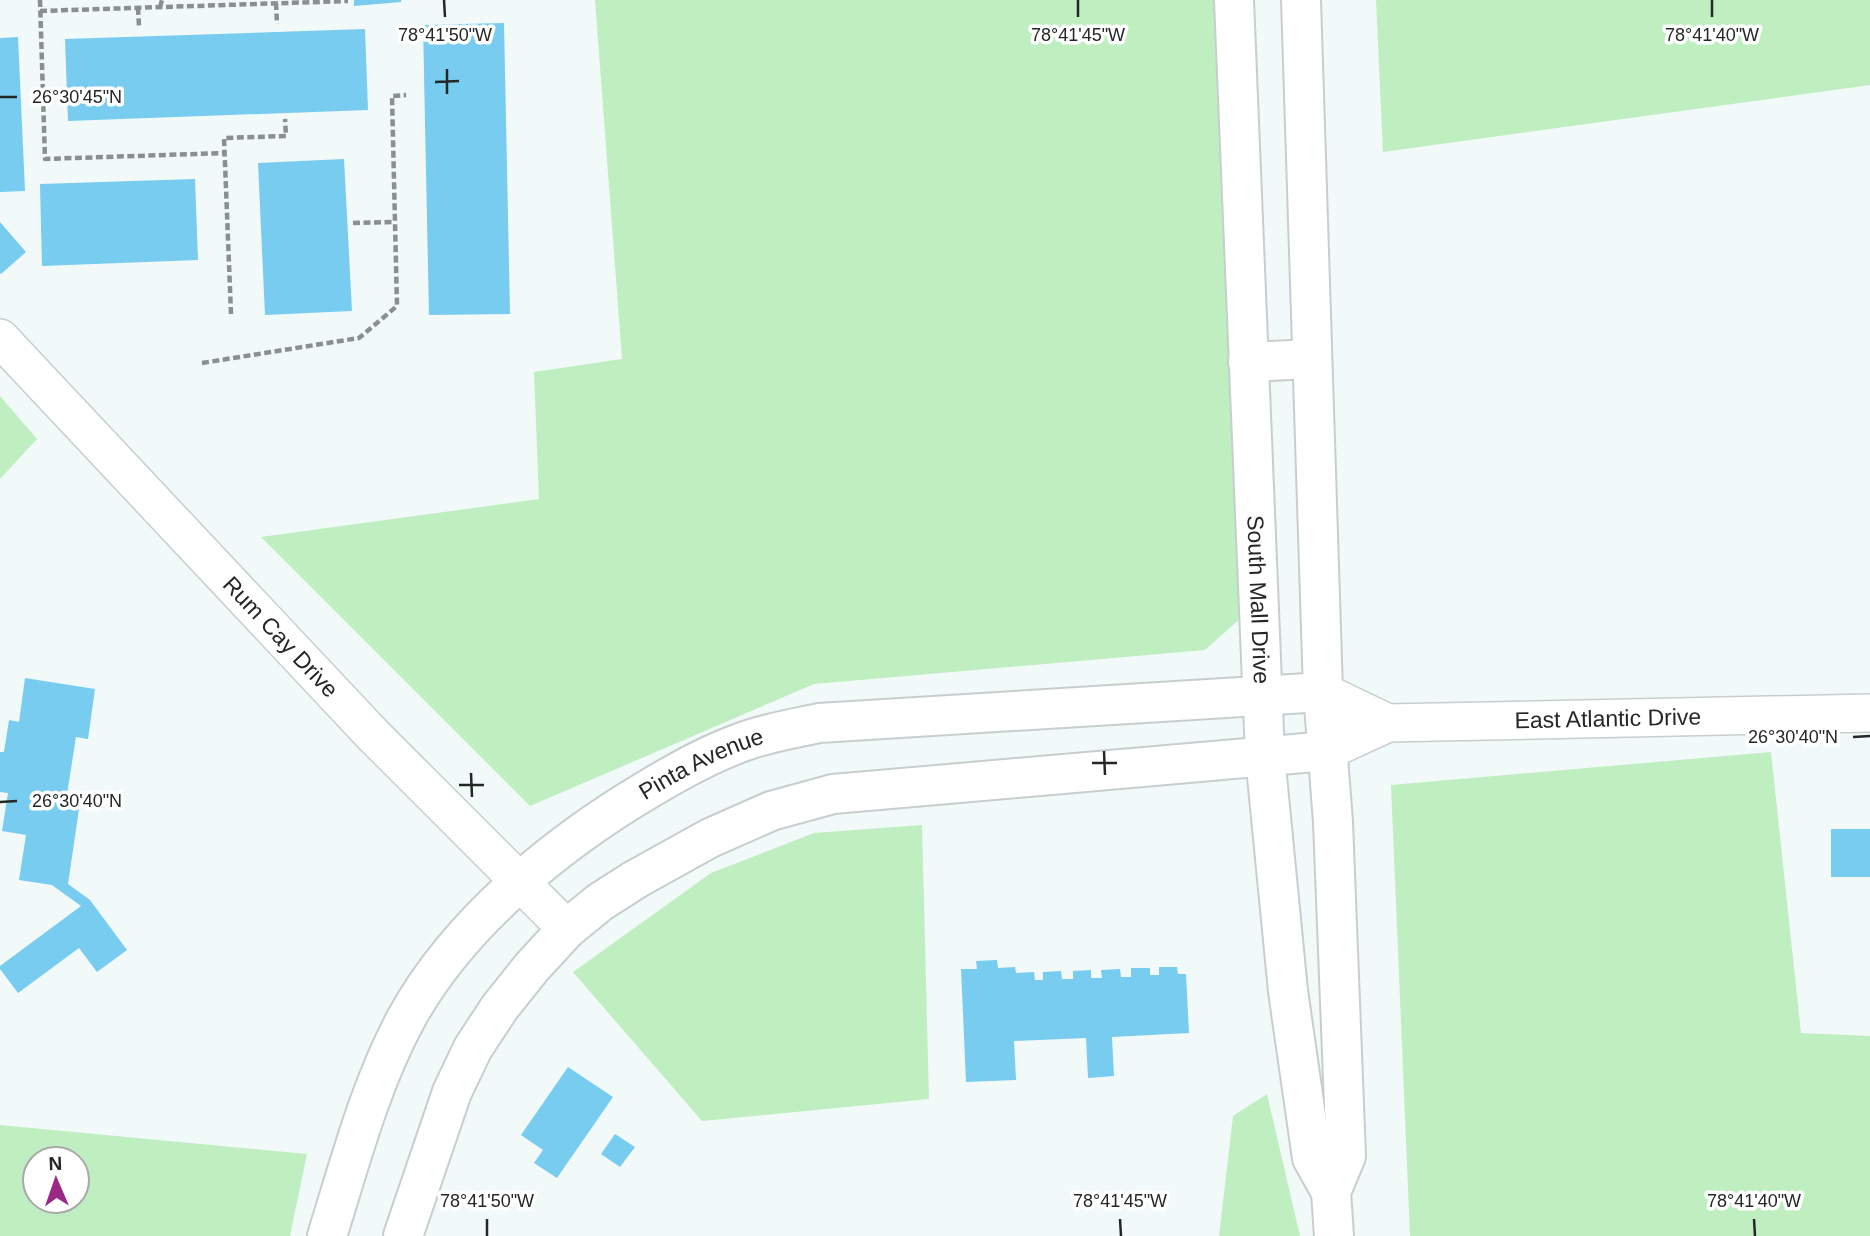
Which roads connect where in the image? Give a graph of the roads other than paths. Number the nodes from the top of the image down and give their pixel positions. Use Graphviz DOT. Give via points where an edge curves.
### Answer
graph roads {
  1 [pos="1234,0"];
  2 [pos="1301,0"];
  3 [pos="0,338"];
  4 [pos="1311,359"];
  5 [pos="1248,362"];
  6 [pos="1322,692"];
  7 [pos="1261,695"];
  8 [pos="1870,713"];
  9 [pos="1388,723"];
  10 [pos="1327,751"];
  11 [pos="1265,756"];
  12 [pos="521,881"];
  13 [pos="567,929"];
  14 [pos="1331,1192"];
  15 [pos="327,1236"];
  16 [pos="403,1236"];
  17 [pos="1334,1236"];
  1 -- 5 [label="street, South Mall Drive"];
  2 -- 4 [label="street, South Mall Drive"];
  3 -- 12 [label="street, Rum Cay Drive" via="372,734"];
  4 -- 5 [label="street"];
  4 -- 6 [label="street, South Mall Drive"];
  5 -- 7 [label="street, South Mall Drive"];
  6 -- 7 [label="street, Pinta Avenue"];
  6 -- 9 [label="street, East Atlantic Drive"];
  6 -- 10 [label="street, South Mall Drive"];
  7 -- 11 [label="street, South Mall Drive"];
  7 -- 12 [label="street, Pinta Avenue" via="818,723 751,739 688,765 600,818"];
  8 -- 9 [label="street, East Atlantic Drive"];
  9 -- 10 [label="street, East Atlantic Drive"];
  10 -- 11 [label="street"];
  10 -- 14 [label="street, South Mall Drive" via="1346,1156"];
  11 -- 13 [label="street" via="833,794 771,811 710,838 635,879"];
  11 -- 14 [label="street, South Mall Drive" via="1288,991 1312,1158"];
  12 -- 13 [label="street, Rum Cay Drive"];
  12 -- 15 [label="street, Pinta Avenue" via="440,968 408,1017 374,1096"];
  13 -- 16 [label="street" via="508,997 472,1048 452,1092"];
  14 -- 17 [label="street, South Mall Drive"];
}
